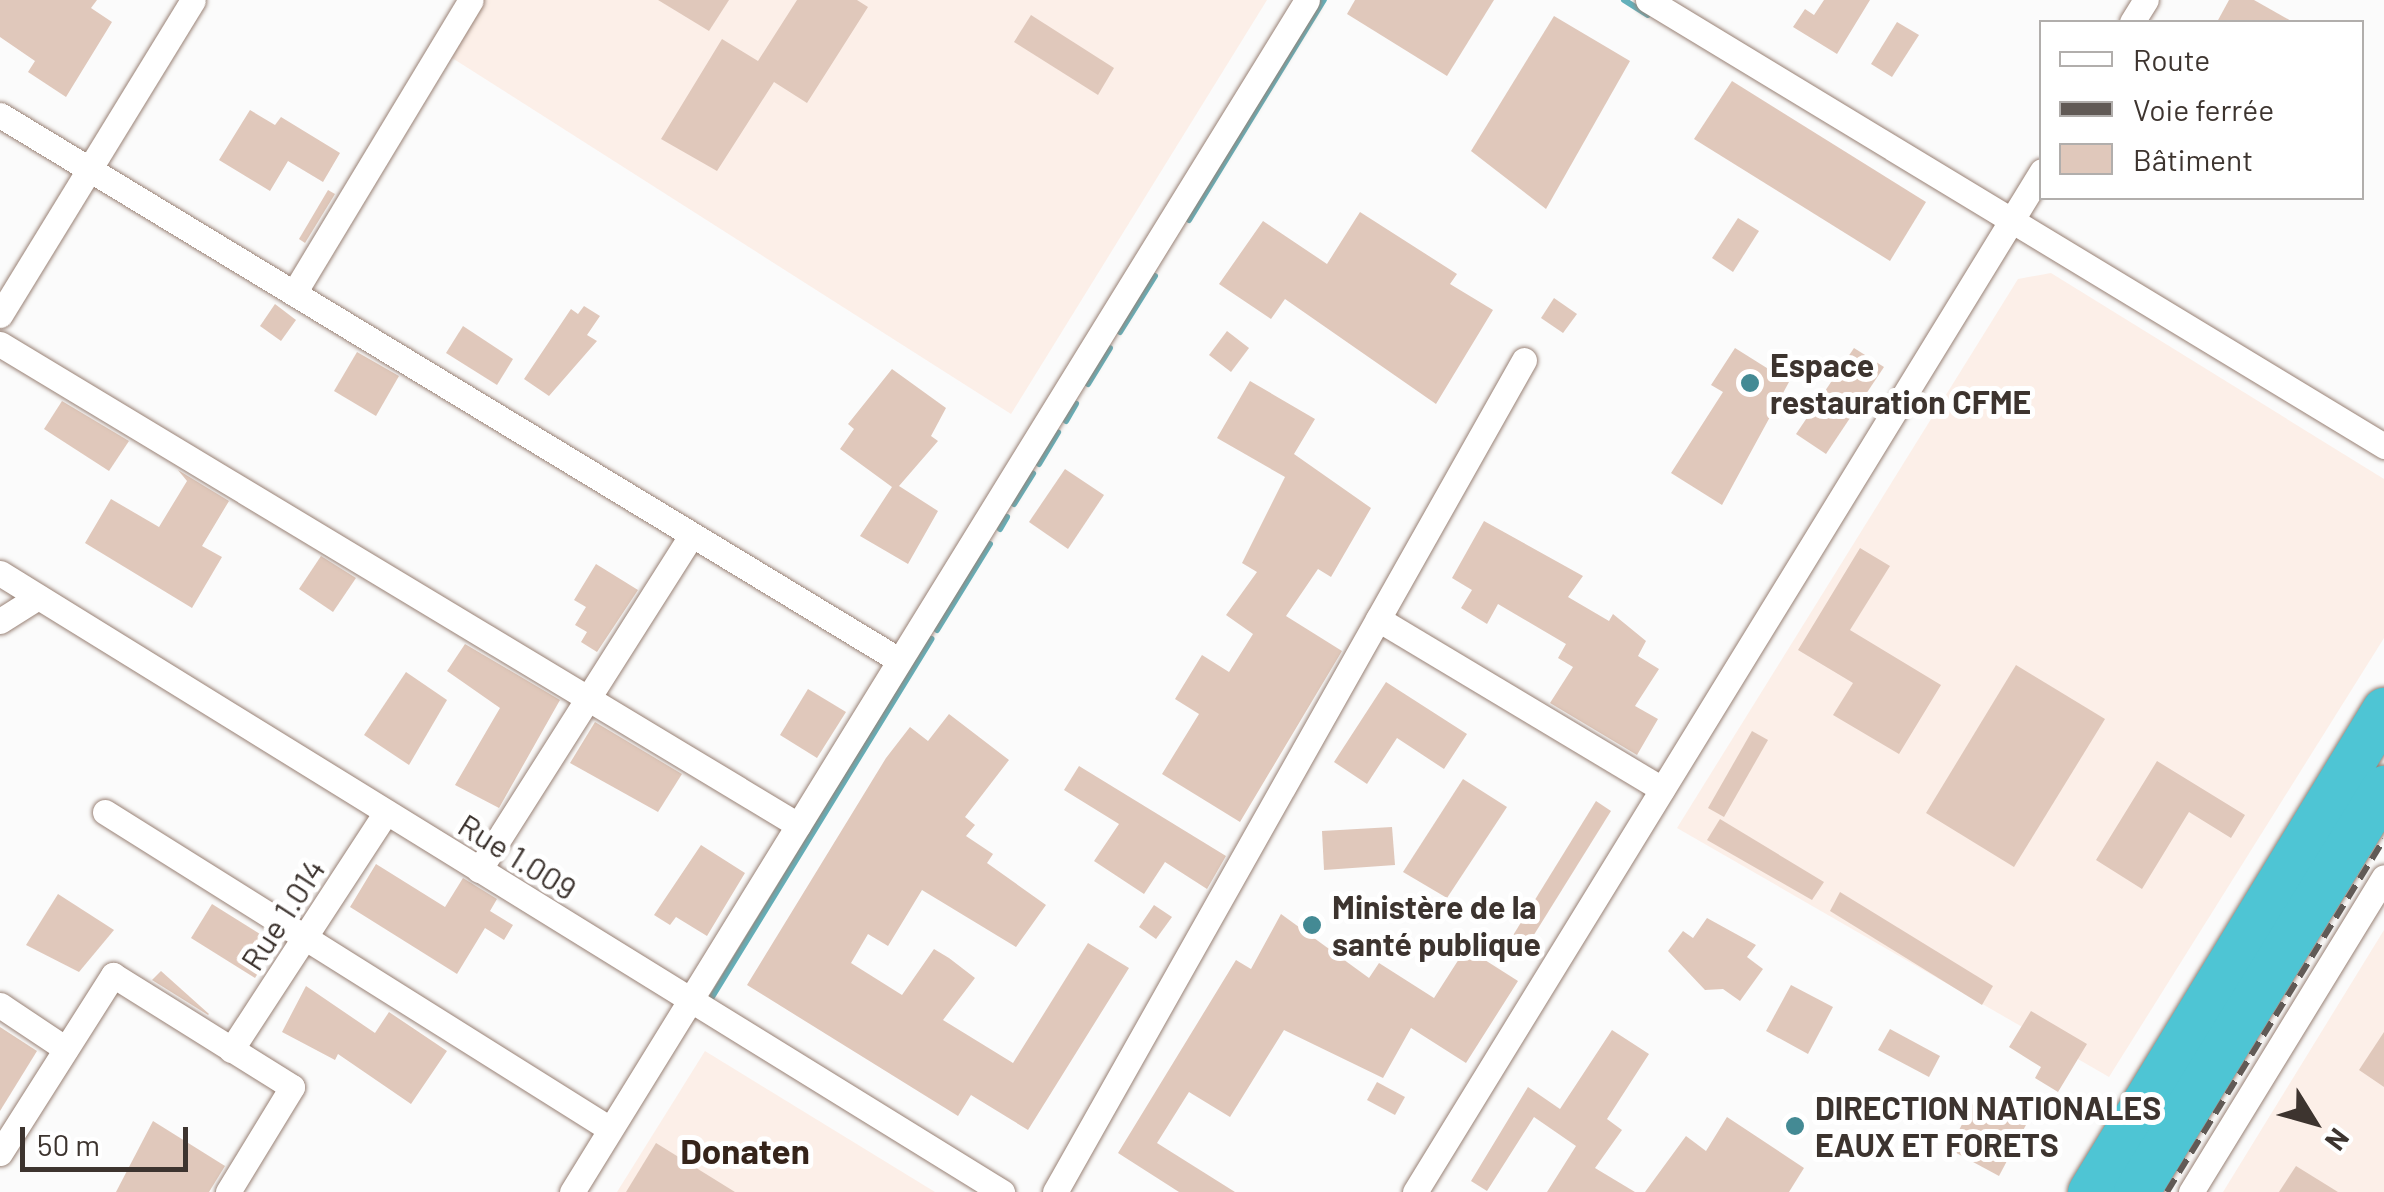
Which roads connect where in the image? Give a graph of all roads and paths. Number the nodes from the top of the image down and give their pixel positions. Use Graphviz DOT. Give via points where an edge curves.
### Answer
graph roads {
  1 [pos="193,0"];
  2 [pos="471,0"];
  3 [pos="1306,0"];
  4 [pos="1648,0"];
  5 [pos="0,115"];
  6 [pos="90,169"];
  7 [pos="2039,176"];
  8 [pos="2011,220"];
  9 [pos="294,293"];
  10 [pos="0,315"];
  11 [pos="0,344"];
  12 [pos="1524,360"];
  13 [pos="2384,446"];
  14 [pos="692,535"];
  15 [pos="0,573"];
  16 [pos="38,597"];
  17 [pos="1378,620"];
  18 [pos="0,621"];
  19 [pos="900,660"];
  20 [pos="588,699"];
  21 [pos="2384,710"];
  22 [pos="2384,788"];
  23 [pos="1662,789"];
  24 [pos="105,812"];
  25 [pos="386,812"];
  26 [pos="798,825"];
  27 [pos="479,870"];
  28 [pos="2384,877"];
  29 [pos="306,941"];
  30 [pos="690,1001"];
  31 [pos="0,1006"];
  32 [pos="66,1050"];
  33 [pos="231,1050"];
  34 [pos="610,1129"];
  35 [pos="0,1153"];
  36 [pos="228,1192"];
  37 [pos="572,1192"];
  38 [pos="1002,1192"];
  39 [pos="1055,1192"];
  40 [pos="1415,1192"];
  41 [pos="2090,1192"];
  42 [pos="2136,1192"];
  43 [pos="2191,1192"];
  1 -- 6 [label="street"];
  2 -- 9 [label="street"];
  3 -- 19 [label="street"];
  4 -- 8 [label="street"];
  5 -- 6 [label="street"];
  6 -- 9 [label="street"];
  6 -- 10 [label="street"];
  7 -- 8 [label="street"];
  8 -- 13 [label="street"];
  8 -- 23 [label="street"];
  9 -- 14 [label="street"];
  11 -- 20 [label="street"];
  12 -- 17 [label="street"];
  14 -- 19 [label="street"];
  14 -- 20 [label="street"];
  15 -- 16 [label="street, Rue 1.009"];
  16 -- 18 [label="street"];
  16 -- 25 [label="street, Rue 1.009"];
  17 -- 23 [label="street"];
  17 -- 39 [label="street"];
  19 -- 26 [label="street"];
  20 -- 26 [label="street"];
  20 -- 27 [label="street"];
  21 -- 41 [label="highway"];
  22 -- 42 [label="highway"];
  23 -- 40 [label="street"];
  24 -- 29 [label="street"];
  25 -- 27 [label="street, Rue 1.009"];
  25 -- 29 [label="street, Rue 1.014"];
  26 -- 30 [label="street"];
  27 -- 30 [label="street, Rue 1.009"];
  28 -- 43 [label="street"];
  29 -- 33 [label="street, Rue 1.014"];
  29 -- 34 [label="street"];
  30 -- 34 [label="street"];
  30 -- 38 [label="street, Rue 1.009"];
  31 -- 32 [label="street"];
  32 -- 33 [label="street" via="113,975"];
  32 -- 35 [label="street"];
  33 -- 36 [label="street" via="292,1087"];
  34 -- 37 [label="street"];
}
